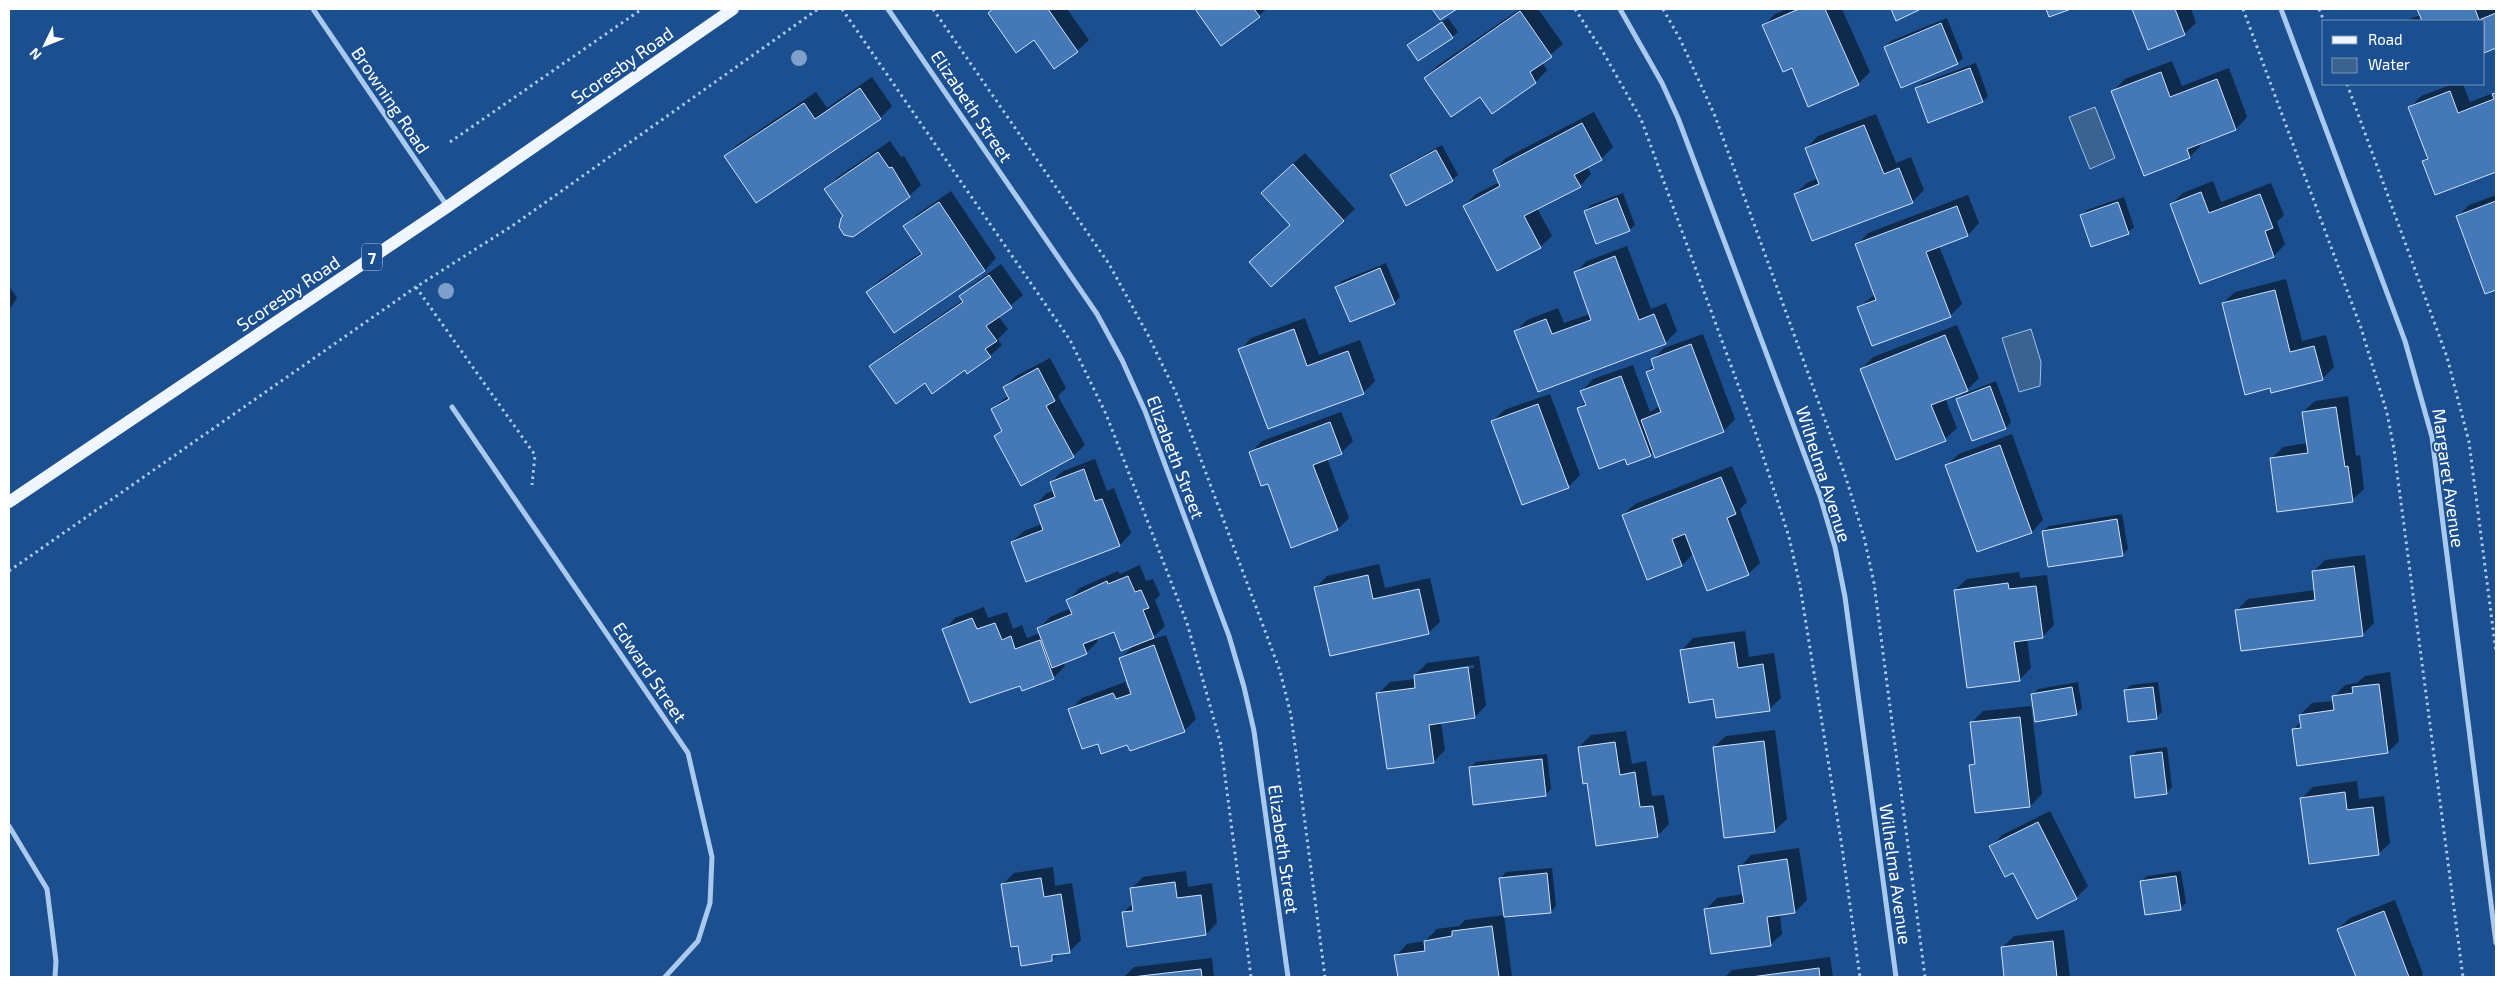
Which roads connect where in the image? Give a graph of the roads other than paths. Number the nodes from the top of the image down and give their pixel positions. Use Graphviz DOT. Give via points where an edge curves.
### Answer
graph roads {
  1 [pos="313,9"];
  2 [pos="733,9"];
  3 [pos="888,9"];
  4 [pos="1620,9"];
  5 [pos="2281,9"];
  6 [pos="447,207"];
  7 [pos="452,407"];
  8 [pos="9,502"];
  9 [pos="9,826"];
  10 [pos="2496,943"];
  11 [pos="55,977"];
  12 [pos="665,977"];
  13 [pos="1288,977"];
  14 [pos="1896,977"];
  1 -- 6 [label="street, Browning Road"];
  2 -- 6 [label="main road, Scoresby Road / 7"];
  3 -- 13 [label="street, Elizabeth Street" via="1097,314 1145,411 1229,636 1244,687 1254,731"];
  4 -- 14 [label="street, Wilhelma Avenue" via="1678,118 1820,496 1832,538 1845,597"];
  5 -- 10 [label="street, Margaret Avenue" via="2405,341 2432,437"];
  6 -- 8 [label="main road, Scoresby Road / 7"];
  7 -- 12 [label="street, Edward Street" via="688,753 712,857 710,904 698,941"];
  9 -- 11 [label="street" via="47,889"];
}
